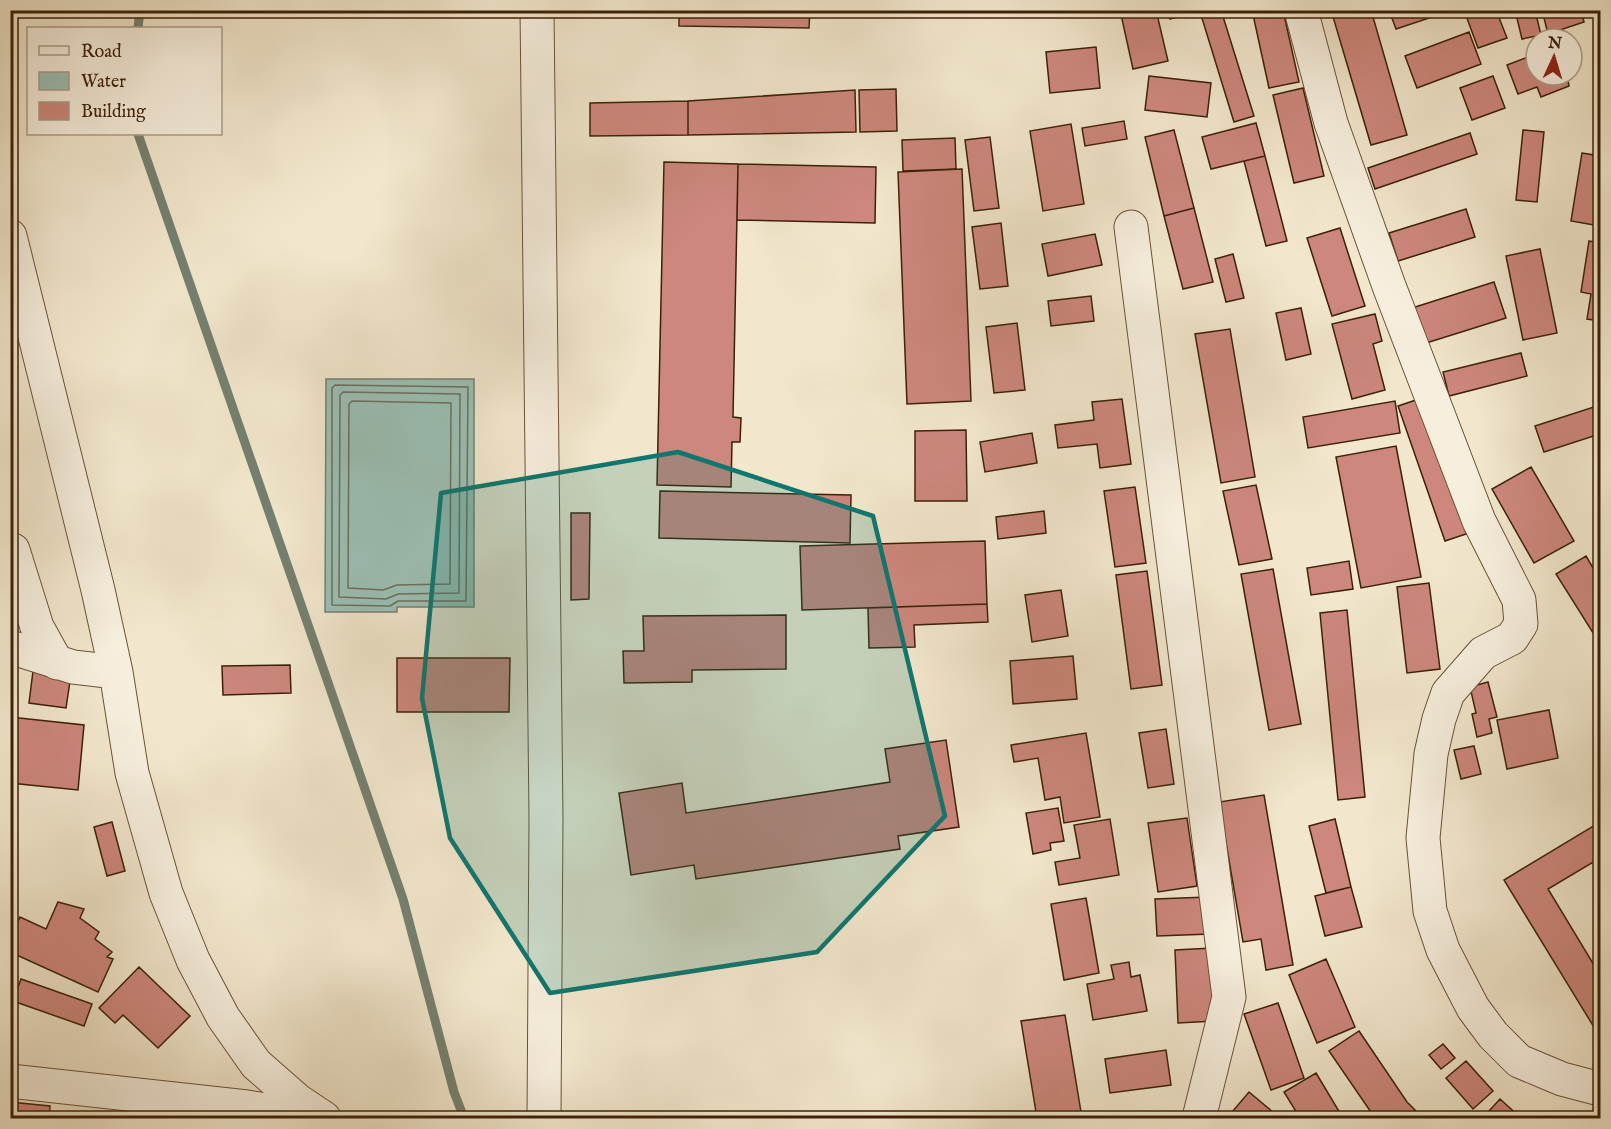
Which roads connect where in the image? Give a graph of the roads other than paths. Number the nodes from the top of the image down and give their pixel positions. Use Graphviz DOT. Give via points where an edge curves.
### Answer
graph roads {
  1 [pos="537,10"];
  2 [pos="1301,10"];
  3 [pos="1131,227"];
  4 [pos="10,236"];
  5 [pos="13,550"];
  6 [pos="10,647"];
  7 [pos="57,663"];
  8 [pos="117,672"];
  9 [pos="10,1082"];
  10 [pos="1600,1089"];
  11 [pos="98,1104"];
  12 [pos="322,1119"];
  13 [pos="544,1119"];
  14 [pos="1199,1119"];
  1 -- 13 [label="street" via="546,818"];
  2 -- 10 [label="street" via="1331,123 1389,286 1479,521 1519,600 1521,624 1512,638 1483,653 1448,693 1439,718 1431,754 1423,838 1430,911 1443,950 1473,1008 1493,1035 1519,1061"];
  3 -- 14 [label="street" via="1229,997"];
  4 -- 8 [label="street"];
  5 -- 7 [label="street" via="37,627"];
  6 -- 7 [label="street"];
  7 -- 8 [label="street"];
  8 -- 12 [label="street" via="132,773 144,820 166,893 193,960 223,1017 256,1064"];
  9 -- 11 [label="street"];
  11 -- 12 [label="street" via="247,1107"];
}
